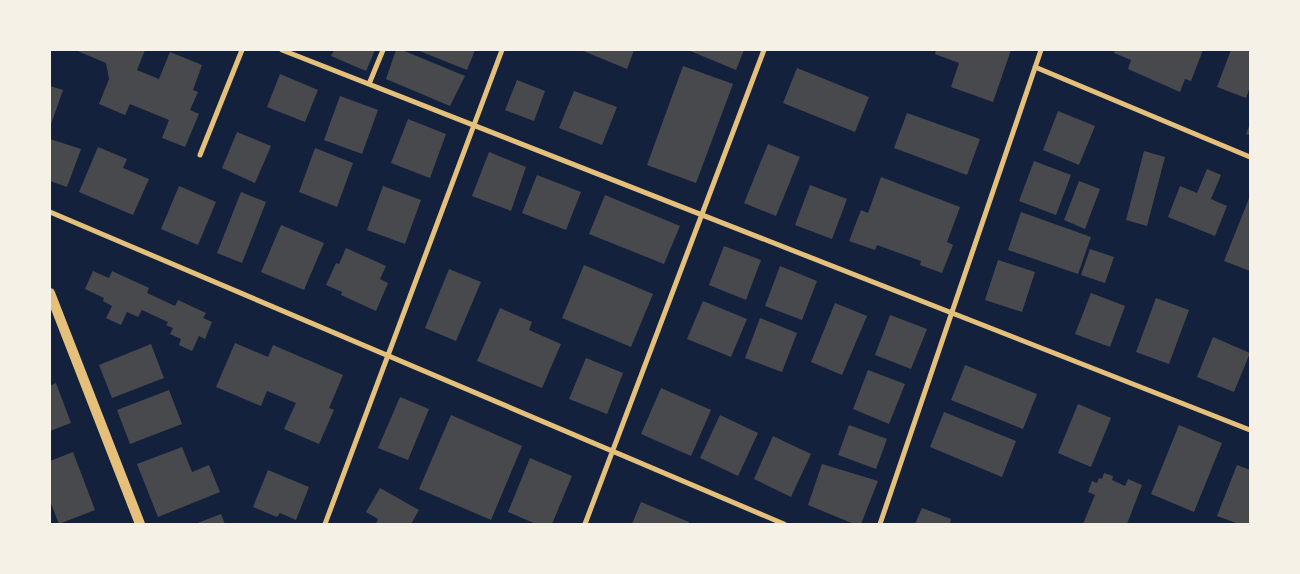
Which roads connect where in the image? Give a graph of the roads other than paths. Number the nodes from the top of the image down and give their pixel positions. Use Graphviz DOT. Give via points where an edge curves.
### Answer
graph roads {
  1 [pos="242,50"];
  2 [pos="282,50"];
  3 [pos="383,50"];
  4 [pos="502,50"];
  5 [pos="764,50"];
  6 [pos="1041,50"];
  7 [pos="1035,67"];
  8 [pos="369,84"];
  9 [pos="474,125"];
  10 [pos="200,155"];
  11 [pos="1250,157"];
  12 [pos="50,212"];
  13 [pos="702,215"];
  14 [pos="50,294"];
  15 [pos="952,313"];
  16 [pos="388,356"];
  17 [pos="1250,430"];
  18 [pos="613,451"];
  19 [pos="140,524"];
  20 [pos="325,524"];
  21 [pos="585,524"];
  22 [pos="784,524"];
  23 [pos="880,524"];
  1 -- 10 [label="street"];
  2 -- 8 [label="street"];
  3 -- 8 [label="street"];
  4 -- 9 [label="street"];
  5 -- 13 [label="street"];
  6 -- 7 [label="street"];
  7 -- 11 [label="street"];
  7 -- 15 [label="street"];
  8 -- 9 [label="street"];
  9 -- 13 [label="street"];
  9 -- 16 [label="street"];
  12 -- 16 [label="street"];
  13 -- 15 [label="street"];
  13 -- 18 [label="street"];
  14 -- 19 [label="main road"];
  15 -- 17 [label="street"];
  15 -- 23 [label="street"];
  16 -- 18 [label="street"];
  16 -- 20 [label="street"];
  18 -- 21 [label="street"];
  18 -- 22 [label="street"];
}
